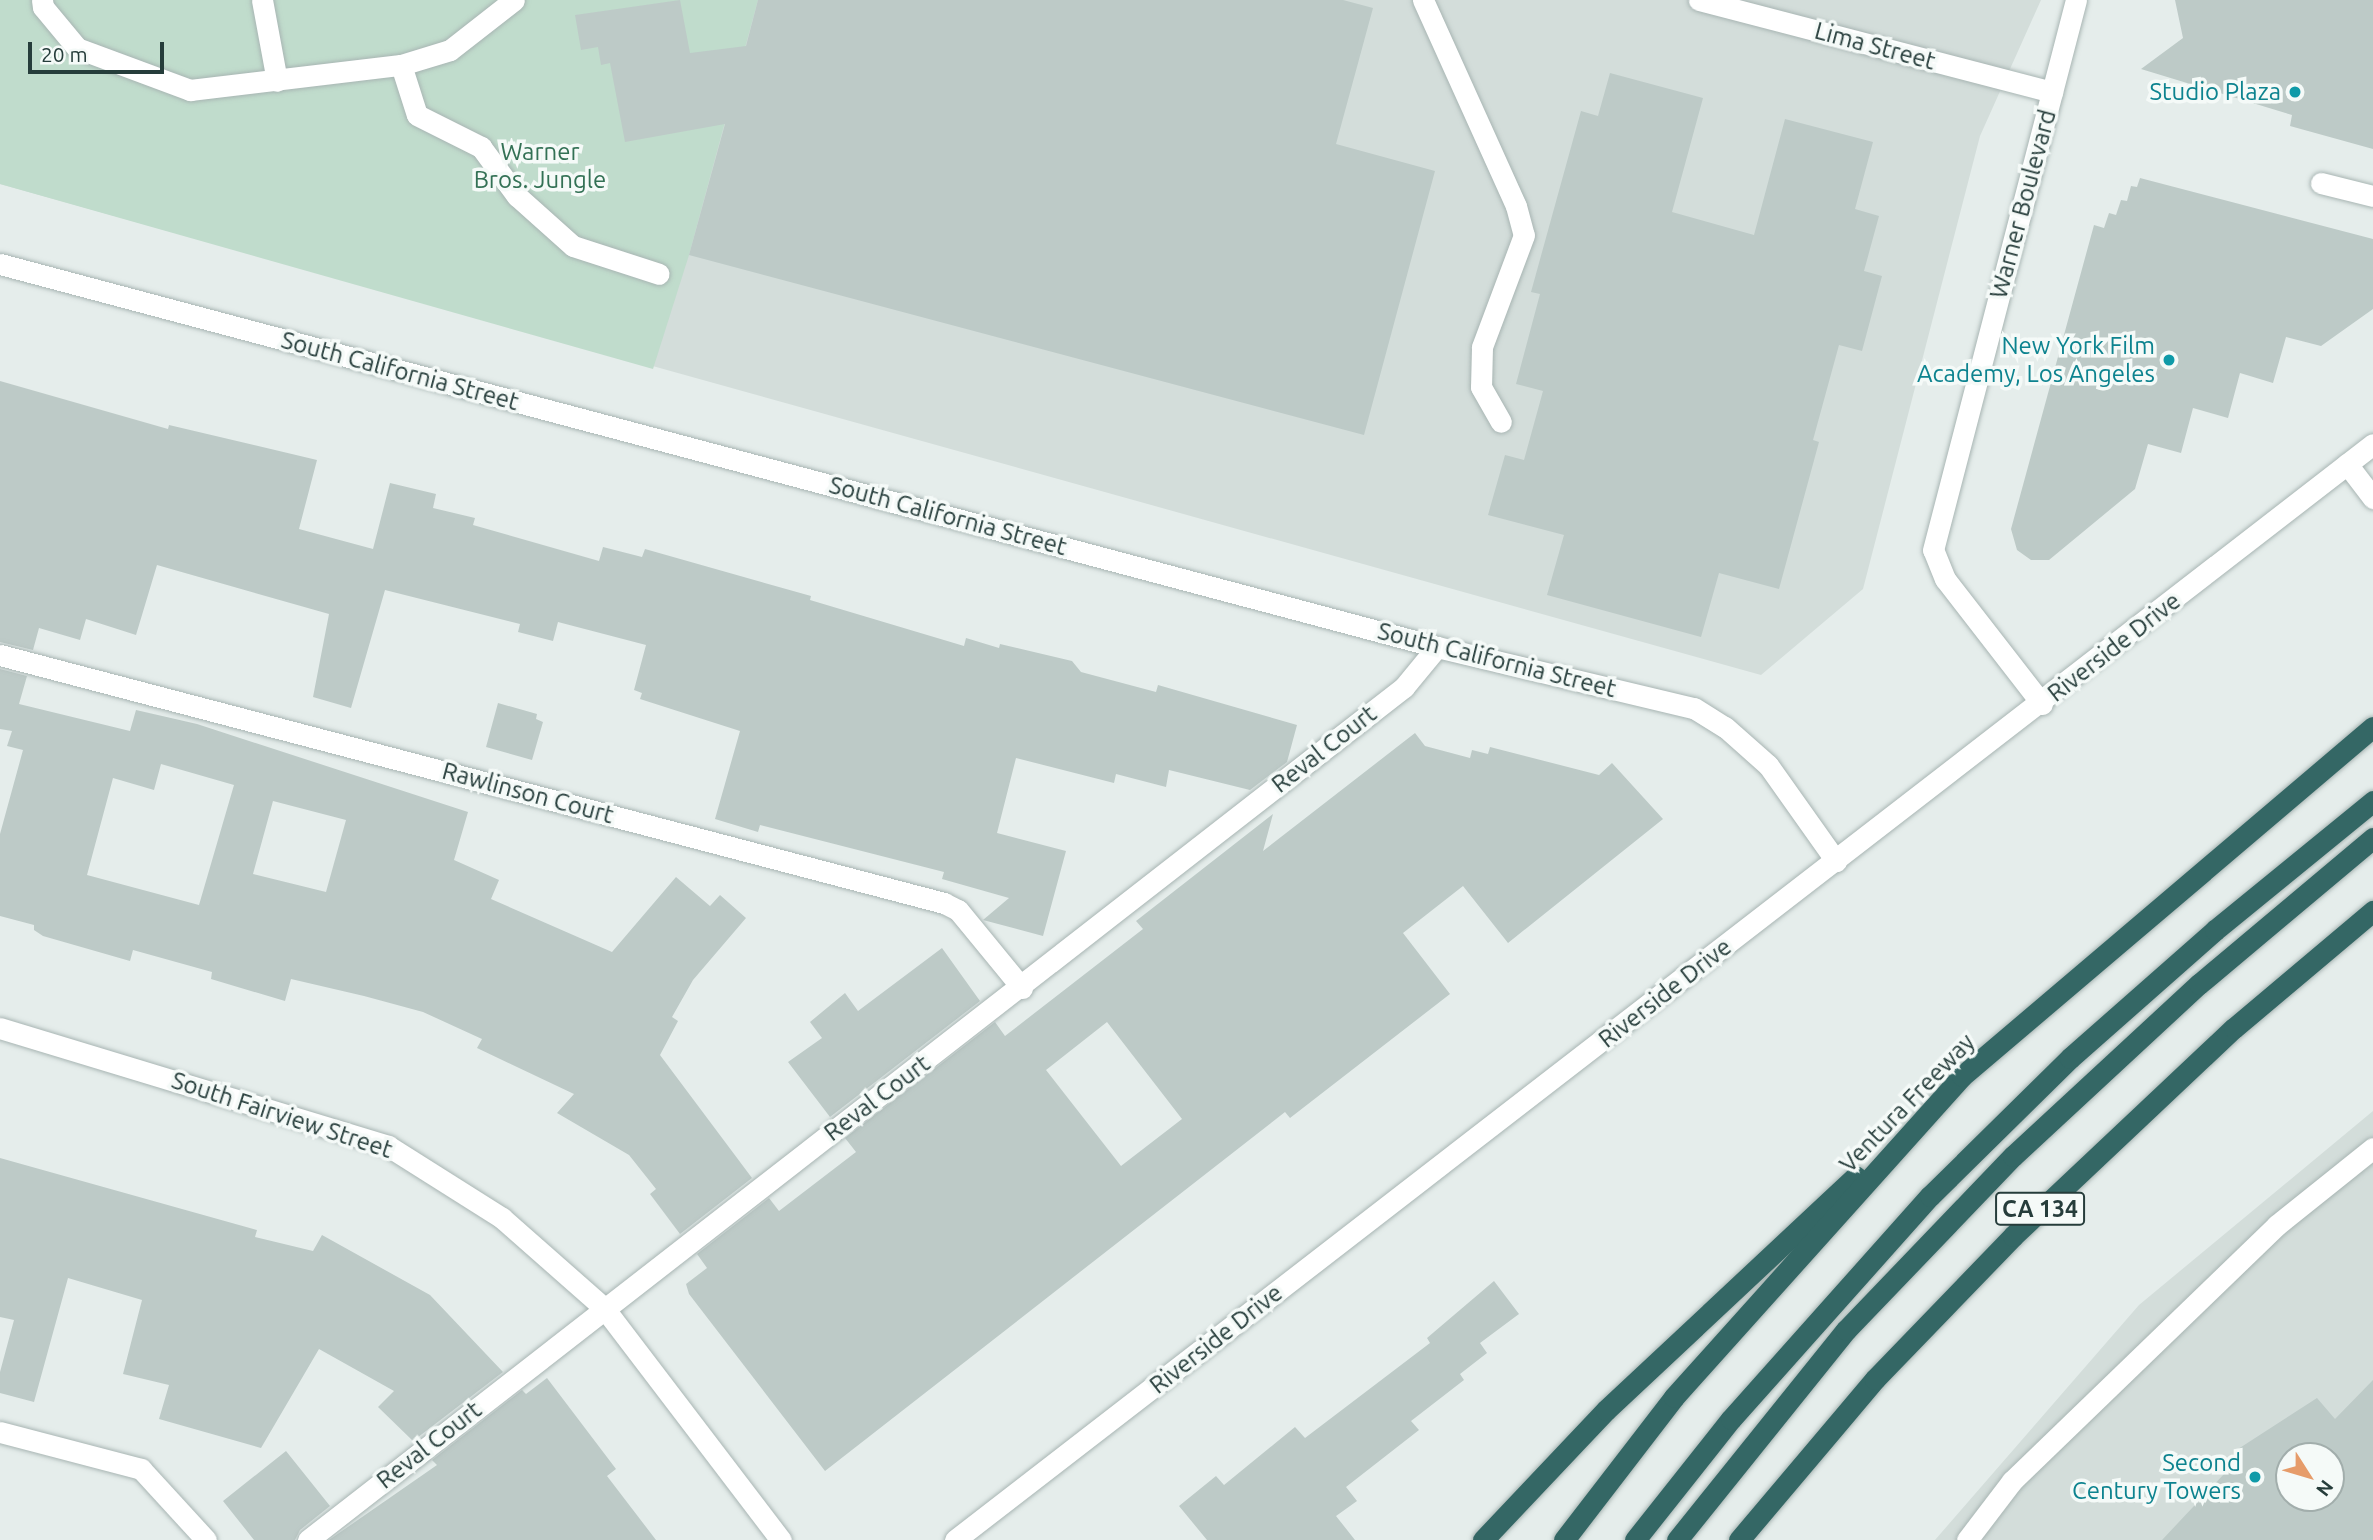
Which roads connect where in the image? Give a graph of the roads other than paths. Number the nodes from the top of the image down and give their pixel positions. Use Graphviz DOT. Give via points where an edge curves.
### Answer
graph roads {
  1 [pos="42,0"];
  2 [pos="262,0"];
  3 [pos="514,0"];
  4 [pos="1423,0"];
  5 [pos="1699,0"];
  6 [pos="2076,0"];
  7 [pos="401,65"];
  8 [pos="277,81"];
  9 [pos="2052,92"];
  10 [pos="2321,183"];
  11 [pos="2373,196"];
  12 [pos="0,264"];
  13 [pos="659,274"];
  14 [pos="1501,422"];
  15 [pos="2373,443"];
  16 [pos="2347,464"];
  17 [pos="2373,498"];
  18 [pos="1437,647"];
  19 [pos="0,654"];
  20 [pos="2042,704"];
  21 [pos="2373,727"];
  22 [pos="2373,801"];
  23 [pos="2373,838"];
  24 [pos="1836,861"];
  25 [pos="2373,911"];
  26 [pos="1022,988"];
  27 [pos="0,1028"];
  28 [pos="1962,1076"];
  29 [pos="2373,1148"];
  30 [pos="604,1308"];
  31 [pos="0,1432"];
  32 [pos="206,1540"];
  33 [pos="308,1540"];
  34 [pos="781,1540"];
  35 [pos="955,1540"];
  36 [pos="1483,1540"];
  37 [pos="1564,1540"];
  38 [pos="1635,1540"];
  39 [pos="1677,1540"];
  40 [pos="1739,1540"];
  41 [pos="1967,1540"];
  1 -- 8 [label="street" via="77,48 124,69 190,90"];
  2 -- 8 [label="street"];
  3 -- 7 [label="street" via="450,50"];
  4 -- 14 [label="street" via="1516,206 1524,235 1482,347 1481,387"];
  5 -- 9 [label="street, Lima Street"];
  6 -- 9 [label="street, Warner Boulevard"];
  7 -- 8 [label="street"];
  7 -- 13 [label="street" via="417,115 481,147 517,197 573,246"];
  9 -- 20 [label="street, Warner Boulevard" via="1933,550 1945,579"];
  10 -- 11 [label="street"];
  12 -- 18 [label="street, South California Street"];
  15 -- 16 [label="street, Riverside Drive"];
  16 -- 17 [label="street"];
  16 -- 20 [label="street, Riverside Drive"];
  18 -- 24 [label="street, South California Street" via="1694,708 1726,727 1768,765"];
  18 -- 26 [label="street, Reval Court" via="1404,687"];
  19 -- 26 [label="street, Rawlinson Court" via="944,903 958,910"];
  20 -- 24 [label="street, Riverside Drive"];
  21 -- 28 [label="highway, Ventura Freeway"];
  22 -- 38 [label="highway" via="2215,930 2070,1058 1930,1196 1731,1419"];
  23 -- 39 [label="highway" via="2199,984 2013,1156 1846,1330"];
  24 -- 35 [label="street, Riverside Drive"];
  25 -- 40 [label="highway, CA 134" via="2234,1028 2022,1227 1875,1379"];
  26 -- 30 [label="street, Reval Court"];
  27 -- 30 [label="street, South Fairview Street" via="388,1146 502,1218"];
  28 -- 36 [label="highway" via="1606,1410"];
  28 -- 37 [label="highway, Ventura Freeway" via="1674,1397"];
  29 -- 41 [label="street" via="2277,1225 2012,1481"];
  30 -- 33 [label="street, Reval Court"];
  30 -- 34 [label="street, South Fairview Street"];
  31 -- 32 [label="street" via="141,1469"];
}
